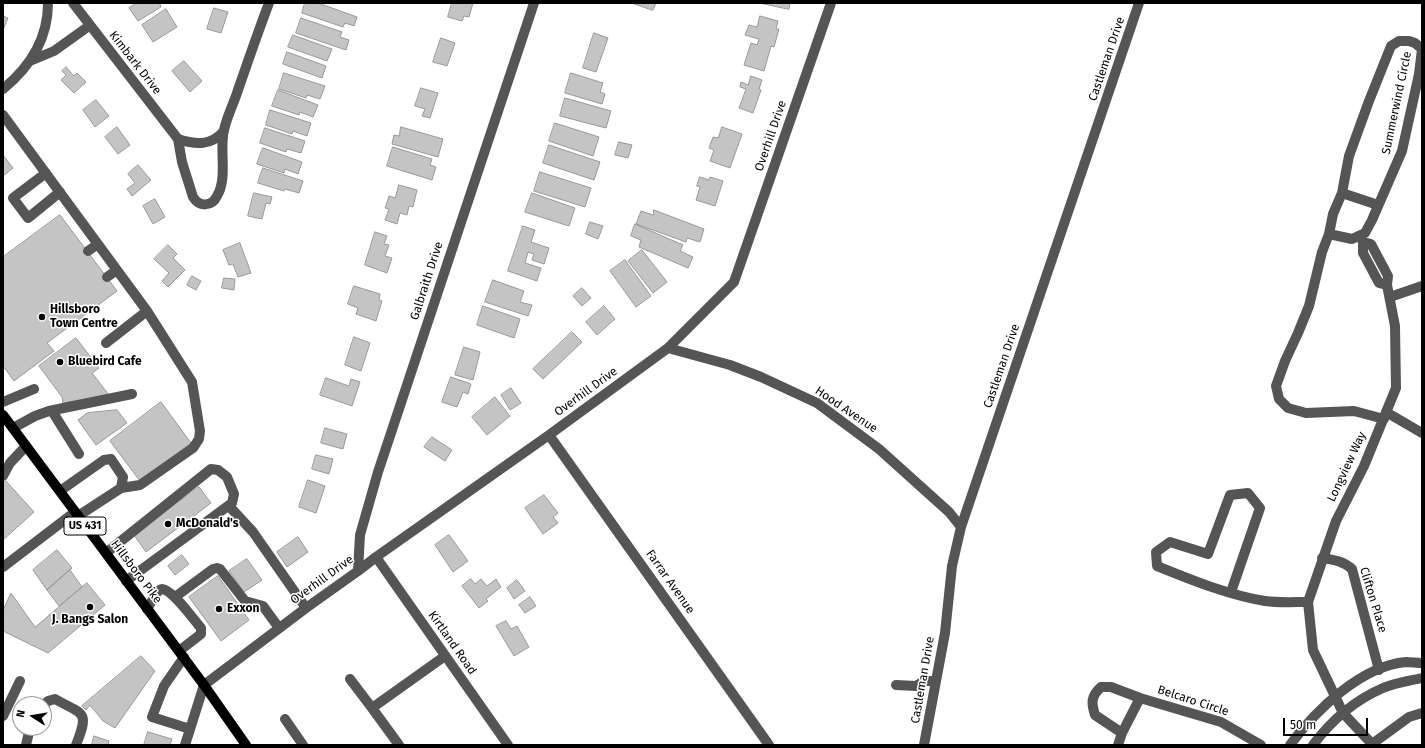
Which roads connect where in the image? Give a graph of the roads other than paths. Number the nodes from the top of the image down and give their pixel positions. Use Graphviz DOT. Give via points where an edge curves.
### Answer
graph roads {
  1 [pos="48,3"];
  2 [pos="73,3"];
  3 [pos="269,3"];
  4 [pos="534,3"];
  5 [pos="831,3"];
  6 [pos="1139,3"];
  7 [pos="89,26"];
  8 [pos="30,61"];
  9 [pos="3,89"];
  10 [pos="3,115"];
  11 [pos="224,131"];
  12 [pos="178,139"];
  13 [pos="46,173"];
  14 [pos="60,192"];
  15 [pos="1342,193"];
  16 [pos="1378,205"];
  17 [pos="1329,234"];
  18 [pos="1362,239"];
  19 [pos="98,244"];
  20 [pos="88,252"];
  21 [pos="117,270"];
  22 [pos="107,277"];
  23 [pos="1422,286"];
  24 [pos="1390,297"];
  25 [pos="147,311"];
  26 [pos="106,343"];
  27 [pos="668,348"];
  28 [pos="34,388"];
  29 [pos="132,394"];
  30 [pos="3,402"];
  31 [pos="52,411"];
  32 [pos="3,415"];
  33 [pos="1385,416"];
  34 [pos="12,428"];
  35 [pos="1422,433"];
  36 [pos="549,435"];
  37 [pos="26,446"];
  38 [pos="79,454"];
  39 [pos="3,476"];
  40 [pos="121,488"];
  41 [pos="60,492"];
  42 [pos="229,506"];
  43 [pos="76,514"];
  44 [pos="961,527"];
  45 [pos="106,553"];
  46 [pos="376,556"];
  47 [pos="1322,558"];
  48 [pos="3,567"];
  49 [pos="358,571"];
  50 [pos="126,581"];
  51 [pos="1231,592"];
  52 [pos="175,597"];
  53 [pos="1308,602"];
  54 [pos="306,608"];
  55 [pos="147,609"];
  56 [pos="279,628"];
  57 [pos="182,654"];
  58 [pos="445,656"];
  59 [pos="1422,663"];
  60 [pos="1379,670"];
  61 [pos="1422,678"];
  62 [pos="350,679"];
  63 [pos="20,681"];
  64 [pos="936,681"];
  65 [pos="204,685"];
  66 [pos="896,685"];
  67 [pos="1336,696"];
  68 [pos="1140,698"];
  69 [pos="52,700"];
  70 [pos="372,708"];
  71 [pos="1343,713"];
  72 [pos="1422,713"];
  73 [pos="3,716"];
  74 [pos="285,719"];
  75 [pos="190,729"];
  76 [pos="1122,733"];
  77 [pos="1372,744"];
  78 [pos="76,745"];
  79 [pos="185,745"];
  80 [pos="246,745"];
  81 [pos="303,745"];
  82 [pos="399,745"];
  83 [pos="508,745"];
  84 [pos="769,745"];
  85 [pos="924,745"];
  86 [pos="1118,745"];
  87 [pos="1261,745"];
  88 [pos="1290,745"];
  89 [pos="1313,745"];
  1 -- 8 [label="street" via="45,30"];
  2 -- 7 [label="street, Kimbark Drive"];
  3 -- 11 [label="street, Kimbark Drive"];
  4 -- 49 [label="street, Galbraith Drive" via="378,472 360,535"];
  5 -- 27 [label="street, Overhill Drive" via="734,282"];
  6 -- 44 [label="street, Castleman Drive"];
  7 -- 8 [label="street" via="54,51"];
  7 -- 12 [label="street, Kimbark Drive"];
  8 -- 9 [label="street"];
  10 -- 13 [label="street"];
  11 -- 12 [label="street" via="217,138 204,142"];
  11 -- 12 [label="street, Kimbark Drive" via="220,188 216,199 206,204 196,202 193,197"];
  13 -- 14 [label="street"];
  13 -- 14 [label="street" via="13,198 16,203 28,218"];
  14 -- 19 [label="street"];
  15 -- 16 [label="street"];
  15 -- 16 [label="street, Summerwind Circle" via="1349,156 1391,46 1400,41 1415,43 1422,49 1419,74 1402,151"];
  15 -- 17 [label="street, Summerwind Circle" via="1333,214"];
  16 -- 18 [label="street, Summerwind Circle"];
  17 -- 18 [label="street"];
  17 -- 33 [label="street, Summerwind Circle" via="1309,306 1276,386 1279,399 1288,408 1306,413 1354,411"];
  18 -- 24 [label="street, Longview Way" via="1371,244 1388,276"];
  19 -- 20 [label="street"];
  19 -- 21 [label="street"];
  21 -- 22 [label="street"];
  21 -- 25 [label="street"];
  23 -- 24 [label="street"];
  24 -- 33 [label="street, Longview Way" via="1395,326 1396,388"];
  25 -- 26 [label="street"];
  25 -- 40 [label="street" via="192,382 199,439 193,448 140,485"];
  27 -- 36 [label="street, Overhill Drive"];
  27 -- 44 [label="street, Hood Avenue" via="730,365 817,403 879,449 949,512"];
  28 -- 30 [label="street"];
  29 -- 31 [label="street"];
  31 -- 34 [label="street" via="35,416"];
  31 -- 38 [label="street"];
  32 -- 34 [label="main road, Hillsboro Pike / US 431"];
  33 -- 35 [label="street, Summerwind Circle"];
  33 -- 47 [label="street, Longview Way" via="1364,466 1336,521"];
  34 -- 37 [label="main road, Hillsboro Pike / US 431"];
  36 -- 46 [label="street, Overhill Drive"];
  36 -- 84 [label="street, Farrar Avenue"];
  37 -- 39 [label="street" via="10,462"];
  37 -- 41 [label="main road, Hillsboro Pike / US 431"];
  40 -- 41 [label="street" via="124,477 111,459 104,460"];
  40 -- 43 [label="street"];
  41 -- 43 [label="main road, Hillsboro Pike / US 431"];
  42 -- 45 [label="street" via="234,494 227,477 218,470 211,469"];
  42 -- 50 [label="street"];
  42 -- 54 [label="street" via="252,532"];
  43 -- 45 [label="main road, Hillsboro Pike / US 431"];
  43 -- 48 [label="street"];
  44 -- 64 [label="street, Castleman Drive" via="952,566 945,633"];
  45 -- 50 [label="main road, Hillsboro Pike / US 431"];
  46 -- 49 [label="street, Overhill Drive"];
  46 -- 58 [label="street, Kirtland Road"];
  47 -- 53 [label="street, Longview Way"];
  47 -- 60 [label="street, Clifton Place" via="1346,563 1352,569"];
  49 -- 54 [label="street, Overhill Drive"];
  50 -- 55 [label="main road, Hillsboro Pike / US 431"];
  51 -- 51 [label="street" via="1157,566 1156,552 1170,542 1208,554 1230,495 1248,493 1260,508"];
  51 -- 53 [label="street" via="1265,601"];
  52 -- 55 [label="street" via="166,589 162,589"];
  52 -- 56 [label="street" via="217,568 245,601 263,606"];
  52 -- 57 [label="street" via="201,628 201,634"];
  53 -- 67 [label="street, Longview Way" via="1313,650"];
  54 -- 56 [label="street, Overhill Drive"];
  55 -- 57 [label="main road, Hillsboro Pike / US 431"];
  56 -- 65 [label="street, Overhill Drive"];
  57 -- 65 [label="main road, Hillsboro Pike / US 431"];
  57 -- 75 [label="street" via="164,686 152,717"];
  58 -- 70 [label="street"];
  58 -- 83 [label="street, Kirtland Road"];
  59 -- 60 [label="street" via="1406,662"];
  60 -- 67 [label="street" via="1360,679"];
  61 -- 71 [label="street" via="1384,688"];
  62 -- 70 [label="street"];
  63 -- 73 [label="street"];
  64 -- 66 [label="street" via="924,681 916,686"];
  64 -- 85 [label="street, Castleman Drive"];
  65 -- 75 [label="street"];
  65 -- 80 [label="main road, Hillsboro Pike / US 431"];
  67 -- 71 [label="street, Longview Way"];
  67 -- 88 [label="street" via="1304,726"];
  68 -- 76 [label="street, Belcaro Circle"];
  68 -- 76 [label="street" via="1112,687 1101,687 1095,693 1092,704 1095,715"];
  68 -- 87 [label="street, Belcaro Circle" via="1221,722"];
  69 -- 78 [label="street" via="79,711 83,719"];
  70 -- 82 [label="street"];
  71 -- 77 [label="street"];
  71 -- 89 [label="street"];
  72 -- 77 [label="street" via="1409,717"];
  74 -- 81 [label="street"];
  75 -- 79 [label="street"];
  76 -- 86 [label="street, Belcaro Circle"];
}
